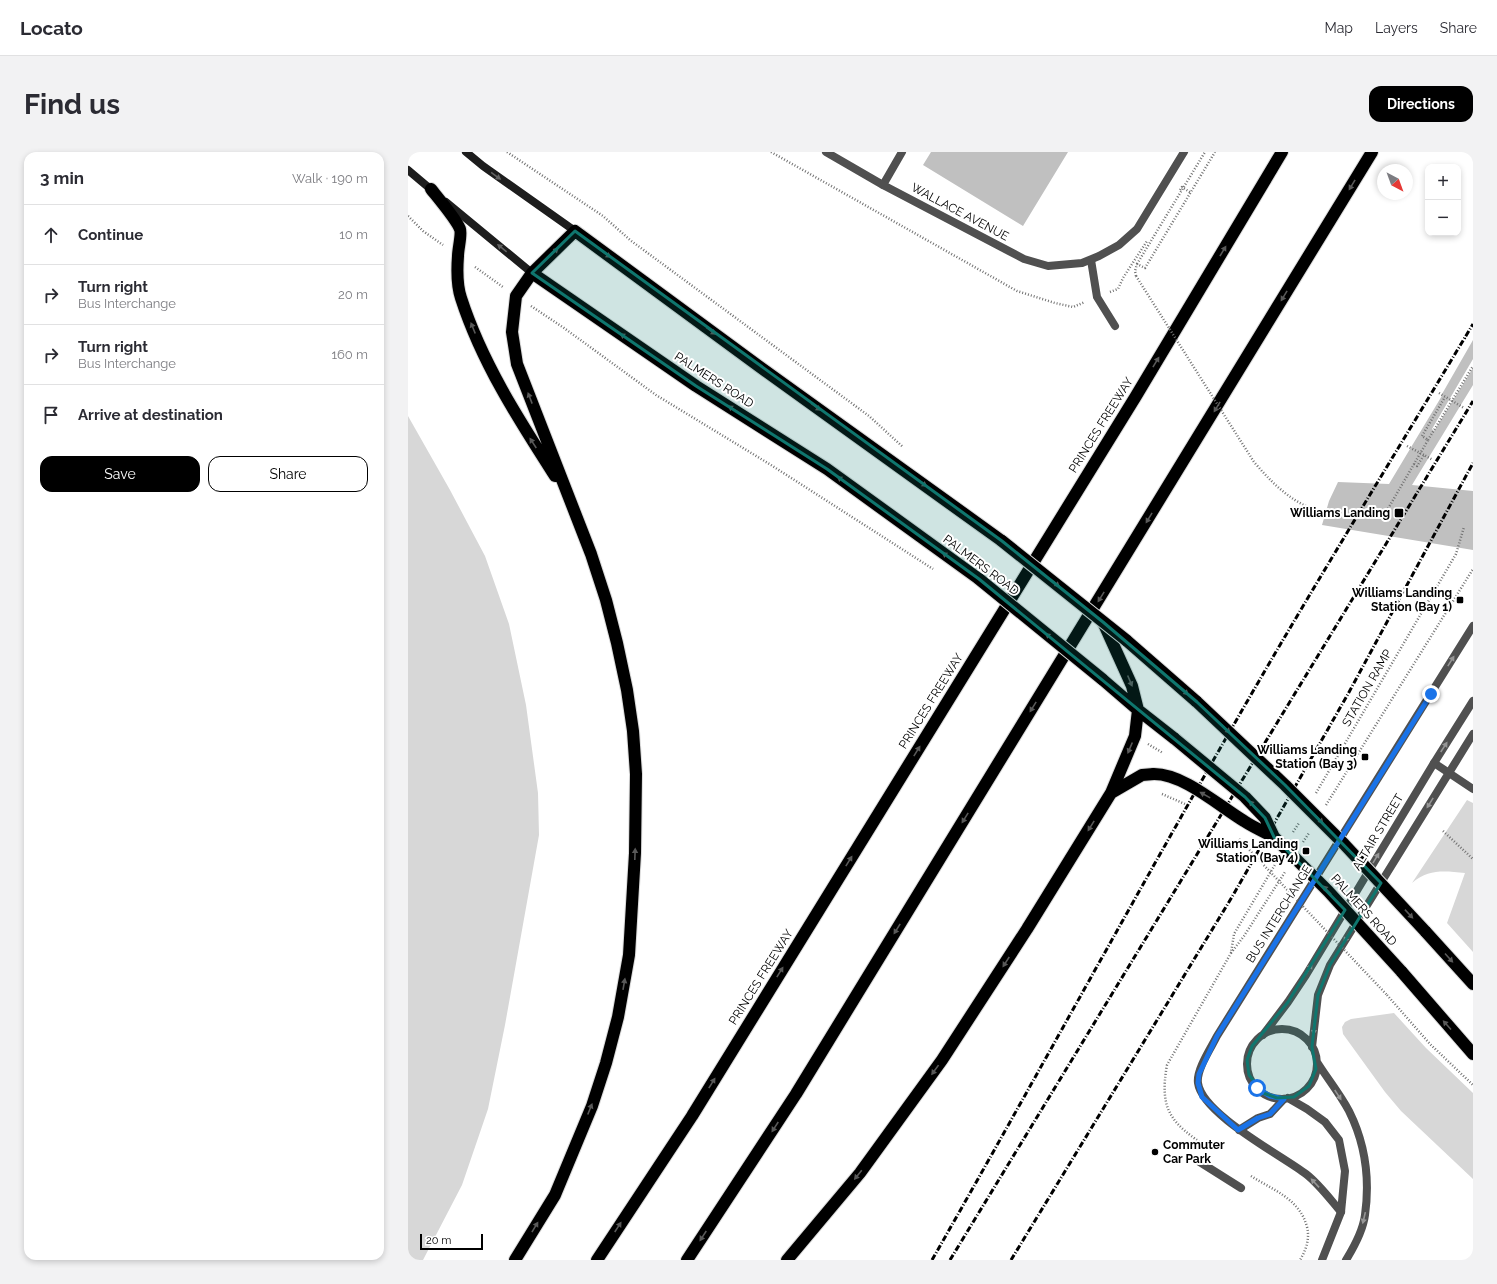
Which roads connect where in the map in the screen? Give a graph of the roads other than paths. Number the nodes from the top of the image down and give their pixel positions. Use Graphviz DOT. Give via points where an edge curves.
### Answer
graph roads {
  1 [pos="466,152"];
  2 [pos="826,152"];
  3 [pos="902,152"];
  4 [pos="1184,152"];
  5 [pos="1282,152"];
  6 [pos="1372,152"];
  7 [pos="408,170"];
  8 [pos="883,185"];
  9 [pos="431,190"];
  10 [pos="575,231"];
  11 [pos="1091,260"];
  12 [pos="532,273"];
  13 [pos="1115,326"];
  14 [pos="570,499"];
  15 [pos="1103,622"];
  16 [pos="1473,626"];
  17 [pos="1473,701"];
  18 [pos="1138,710"];
  19 [pos="1473,734"];
  20 [pos="1434,763"];
  21 [pos="1449,772"];
  22 [pos="1473,789"];
  23 [pos="1111,793"];
  24 [pos="1274,837"];
  25 [pos="1473,984"];
  26 [pos="1263,1035"];
  27 [pos="1312,1047"];
  28 [pos="1473,1054"];
  29 [pos="1317,1062"];
  30 [pos="1286,1098"];
  31 [pos="1238,1130"];
  32 [pos="1195,1159"];
  33 [pos="1241,1188"];
  34 [pos="1341,1212"];
  35 [pos="515,1260"];
  36 [pos="597,1260"];
  37 [pos="688,1260"];
  38 [pos="787,1260"];
  39 [pos="1322,1260"];
  40 [pos="1346,1260"];
  1 -- 10 [label="main road, one-way"];
  2 -- 8 [label="street, WALLACE AVENUE"];
  3 -- 8 [label="street"];
  4 -- 11 [label="street, WALLACE AVENUE" via="1137,229 1119,245"];
  36 -- 5 [label="highway, PRINCES FREEWAY, one-way" via="692,1116 1136,396"];
  6 -- 37 [label="highway, one-way" via="796,1094"];
  7 -- 9 [label="main road, PALMERS ROAD"];
  8 -- 11 [label="street, WALLACE AVENUE" via="1024,258 1048,266"];
  12 -- 9 [label="main road, PALMERS ROAD, one-way"];
  14 -- 9 [label="highway, one-way" via="520,422 477,339 460,297 460,229"];
  12 -- 10 [label="highway, one-way"];
  10 -- 15 [label="highway, one-way, bridge" via="1002,541"];
  11 -- 13 [label="street" via="1098,297"];
  14 -- 12 [label="highway, one-way" via="517,364 512,332 516,296"];
  18 -- 12 [label="highway, PALMERS ROAD, one-way, bridge" via="979,579 827,469 696,386"];
  35 -- 14 [label="highway, one-way" via="554,1194 592,1106 618,1017 629,955 635,853 636,774 633,731 627,690 606,600"];
  15 -- 18 [label="highway, one-way" via="1132,686"];
  15 -- 25 [label="highway, one-way, bridge" via="1197,702 1285,785 1344,844"];
  31 -- 16 [label="street, BUS INTERCHANGE, one-way" via="1202,1097 1198,1083 1205,1061 1217,1036"];
  20 -- 17 [label="street, ALTAIR STREET, one-way"];
  18 -- 23 [label="highway, one-way" via="1135,736"];
  24 -- 18 [label="highway, PALMERS ROAD, one-way, bridge" via="1264,818 1245,797"];
  19 -- 21 [label="street"];
  20 -- 21 [label="street"];
  26 -- 20 [label="street, ALTAIR STREET, one-way" via="1306,975"];
  21 -- 22 [label="street"];
  21 -- 27 [label="street, one-way" via="1330,965 1318,995"];
  24 -- 23 [label="highway, one-way, bridge" via="1244,822 1210,797 1164,774 1142,776"];
  23 -- 38 [label="highway, one-way" via="938,1066 860,1172"];
  28 -- 24 [label="highway, PALMERS ROAD, one-way, bridge" via="1328,891"];
  26 -- 27 [label="street" via="1281,1029 1290,1030 1307,1040"];
  26 -- 30 [label="street" via="1249,1053 1249,1075 1263,1093"];
  27 -- 29 [label="street"];
  29 -- 30 [label="street" via="1315,1075 1309,1086 1299,1094"];
  29 -- 40 [label="street, one-way" via="1349,1110 1363,1144 1367,1176 1365,1216 1356,1242"];
  30 -- 31 [label="street" via="1270,1114"];
  30 -- 34 [label="street" via="1325,1122 1339,1140 1345,1170"];
  34 -- 31 [label="street, BUS INTERCHANGE, one-way" via="1307,1175"];
  32 -- 33 [label="street"];
  34 -- 39 [label="street"];
}
